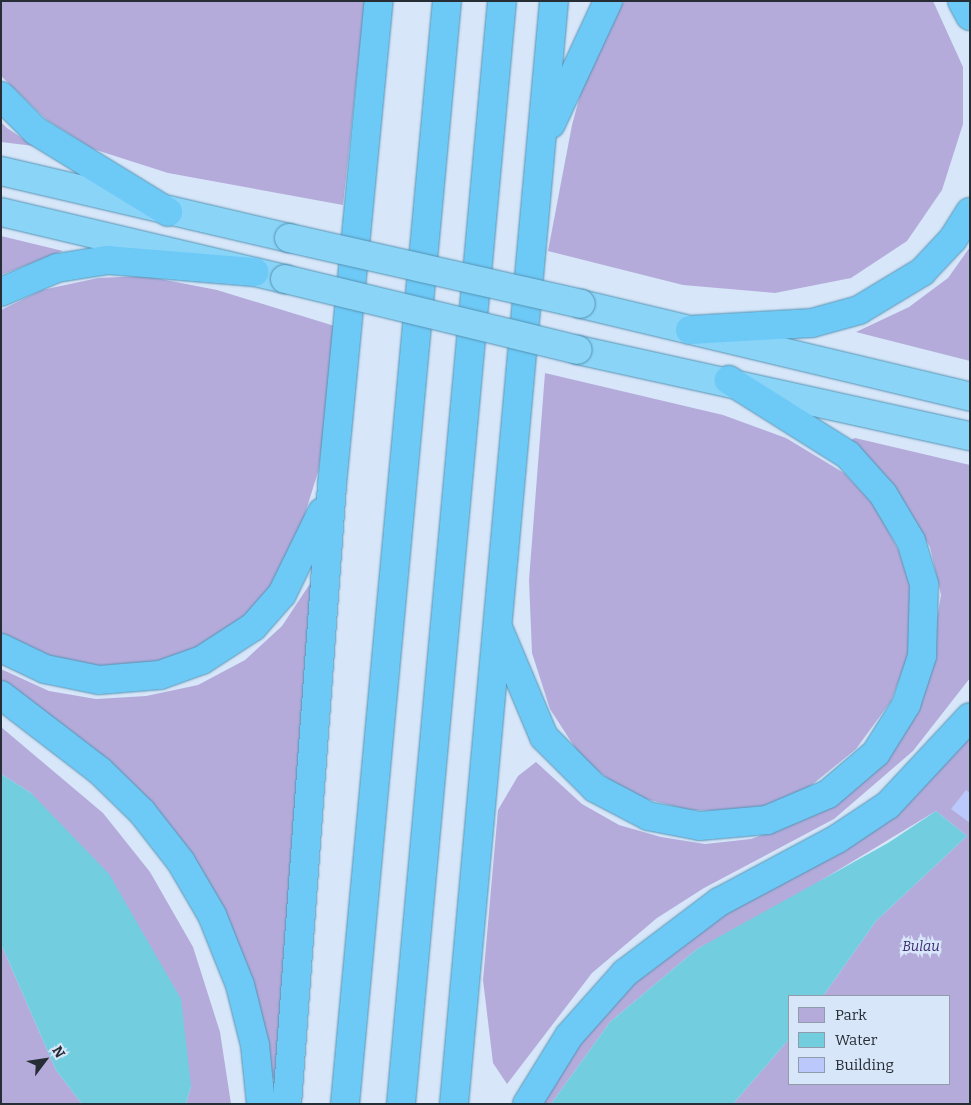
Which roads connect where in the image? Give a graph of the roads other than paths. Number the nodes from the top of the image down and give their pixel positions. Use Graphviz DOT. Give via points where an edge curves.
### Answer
graph roads {
  1 [pos="379,1"];
  2 [pos="447,1"];
  3 [pos="502,1"];
  4 [pos="554,1"];
  5 [pos="608,1"];
  6 [pos="962,1"];
  7 [pos="970,16"];
  8 [pos="1,96"];
  9 [pos="543,141"];
  10 [pos="1,172"];
  11 [pos="1,212"];
  12 [pos="168,212"];
  13 [pos="970,212"];
  14 [pos="255,272"];
  15 [pos="1,292"];
  16 [pos="690,330"];
  17 [pos="728,380"];
  18 [pos="970,397"];
  19 [pos="970,436"];
  20 [pos="332,485"];
  21 [pos="496,622"];
  22 [pos="1,648"];
  23 [pos="1,695"];
  24 [pos="970,717"];
  25 [pos="262,1104"];
  26 [pos="286,1104"];
  27 [pos="345,1104"];
  28 [pos="401,1104"];
  29 [pos="454,1104"];
  30 [pos="527,1104"];
  1 -- 20 [label="highway"];
  2 -- 27 [label="highway"];
  3 -- 28 [label="highway"];
  4 -- 9 [label="highway"];
  5 -- 9 [label="highway"];
  6 -- 7 [label="highway"];
  8 -- 12 [label="highway" via="36,131"];
  9 -- 21 [label="highway"];
  10 -- 12 [label="highway"];
  11 -- 14 [label="highway"];
  12 -- 16 [label="highway, bridge"];
  13 -- 16 [label="highway" via="953,239 922,272 859,310 805,324"];
  14 -- 15 [label="highway" via="108,260 57,268"];
  14 -- 17 [label="highway, bridge" via="578,350"];
  16 -- 18 [label="highway"];
  17 -- 19 [label="highway"];
  17 -- 21 [label="highway" via="848,455 898,516 918,562 926,611 916,677 900,718 861,769 828,794 768,820 700,826 648,816 595,788 544,737"];
  20 -- 22 [label="highway" via="306,552 282,594 253,627 202,660 160,675 99,680 45,669"];
  20 -- 26 [label="highway"];
  21 -- 29 [label="highway"];
  23 -- 25 [label="highway" via="100,771 142,812 181,862 212,915 240,985 255,1045"];
  24 -- 30 [label="highway" via="888,805 838,838 719,902 625,973 569,1036"];
}
